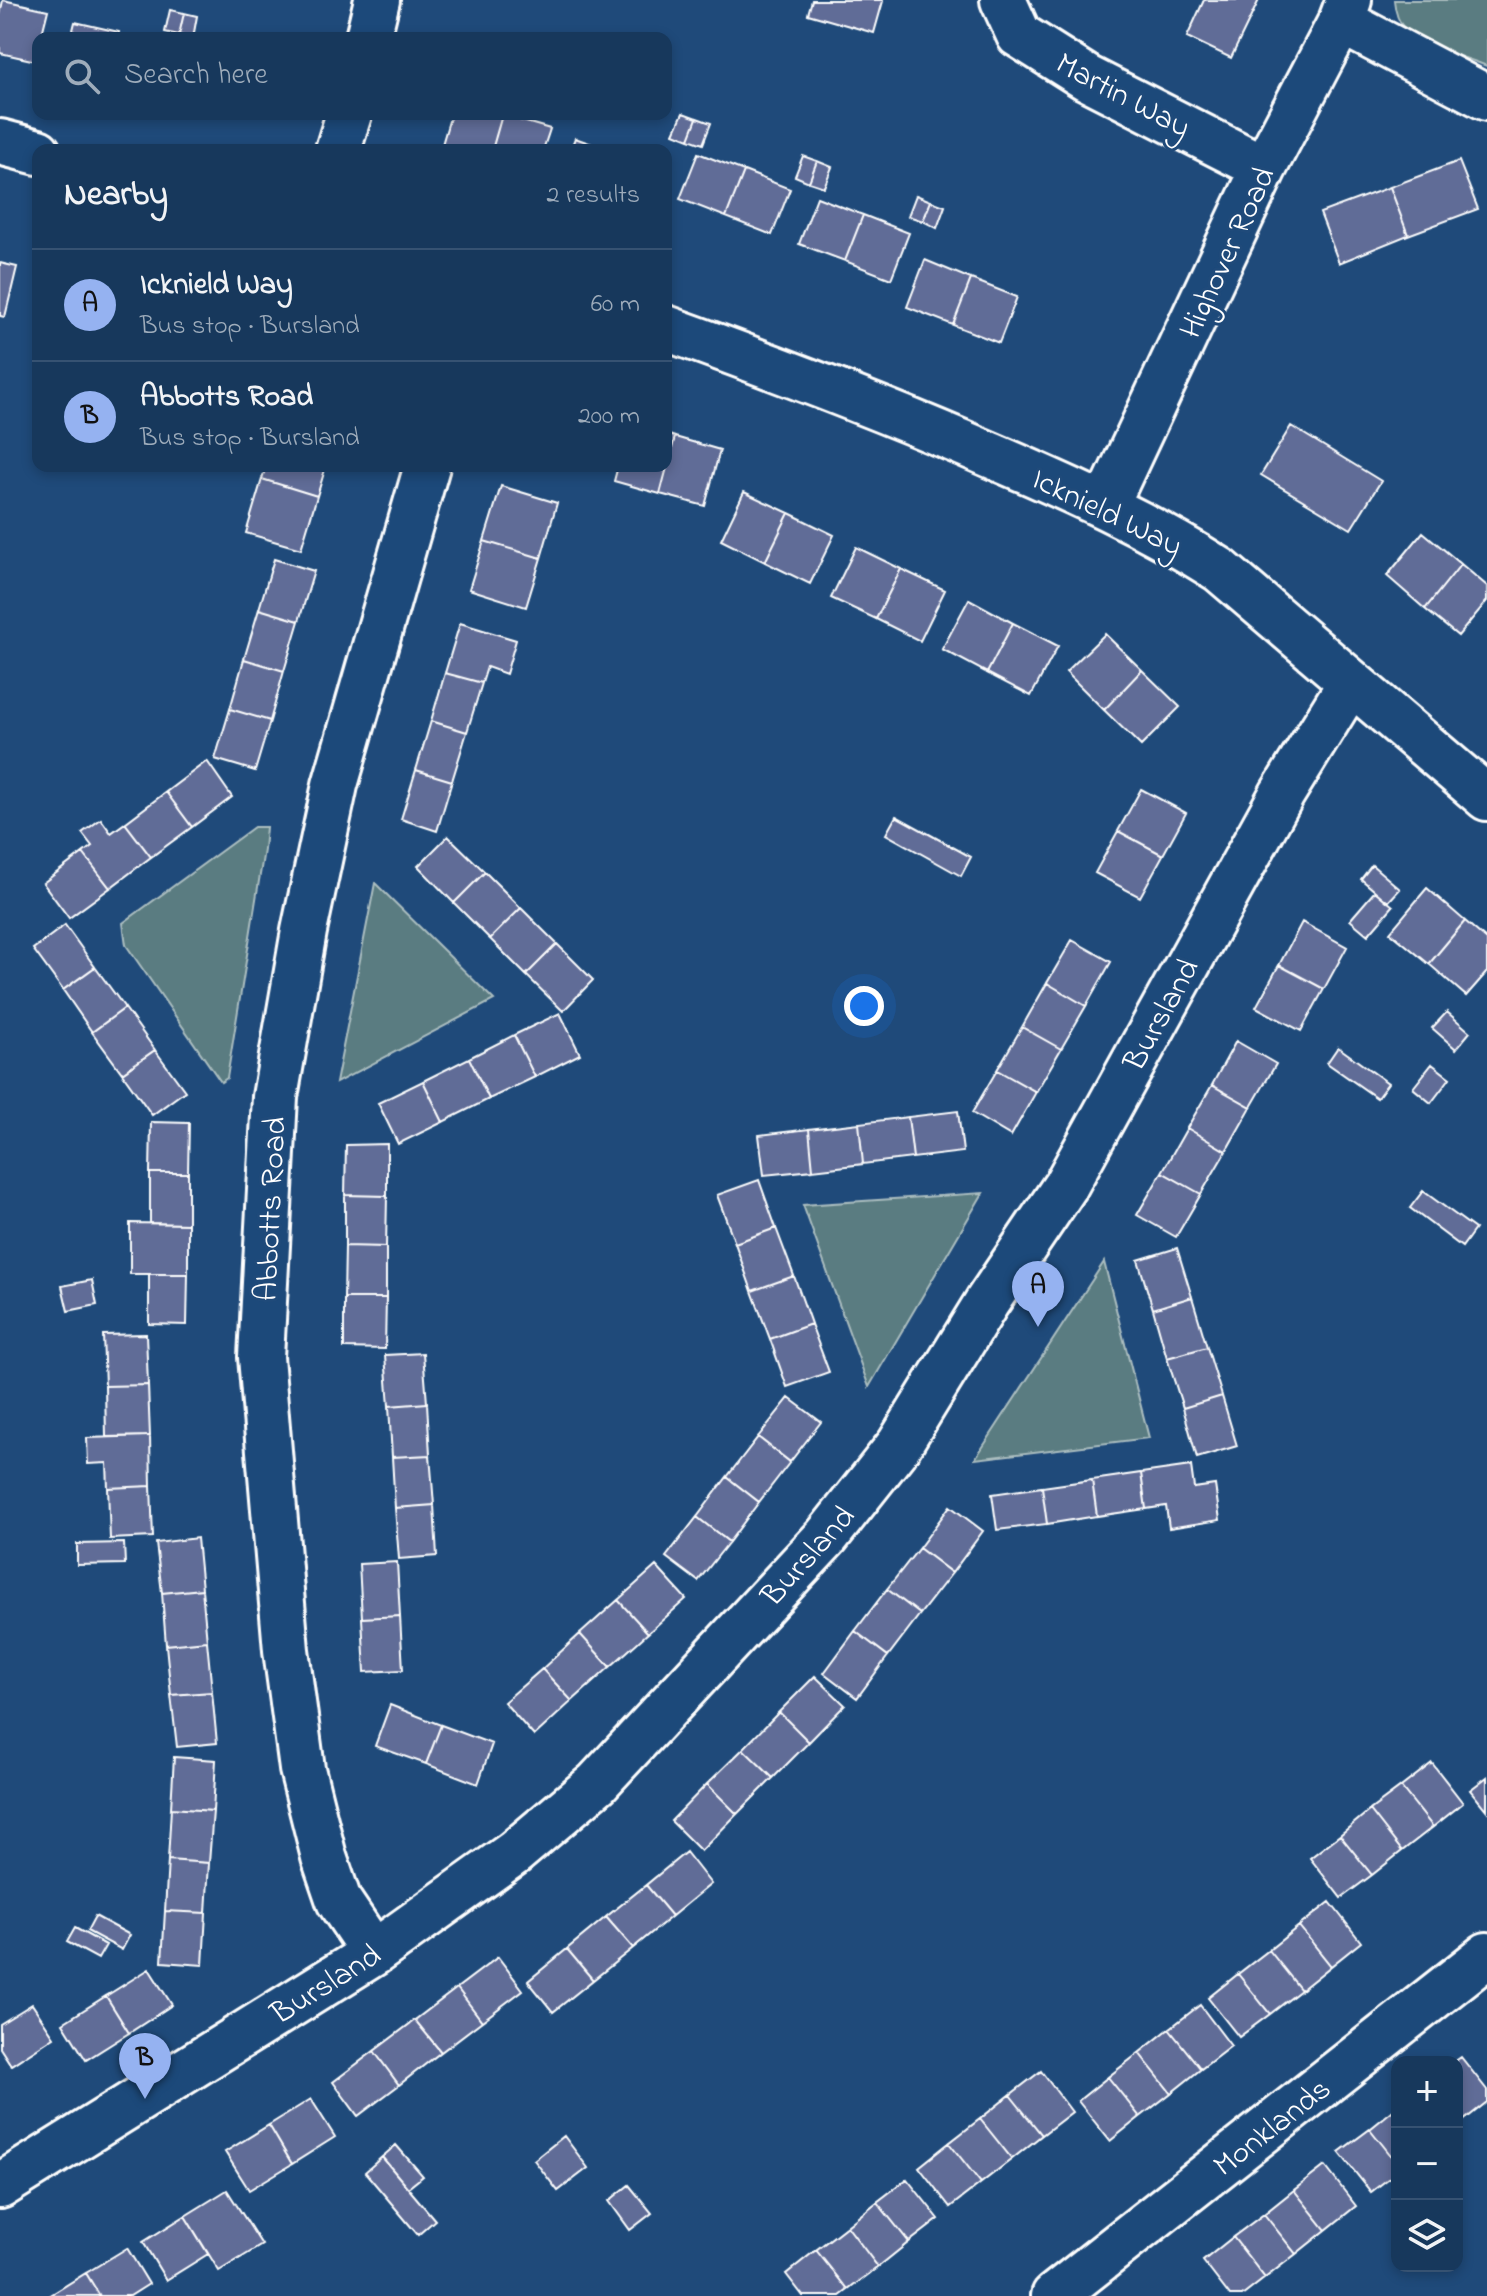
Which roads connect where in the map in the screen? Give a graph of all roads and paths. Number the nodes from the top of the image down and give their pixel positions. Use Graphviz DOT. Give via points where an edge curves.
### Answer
graph roads {
  1 [pos="377,0"];
  2 [pos="1003,0"];
  3 [pos="1345,11"];
  4 [pos="369,32"];
  5 [pos="1487,98"];
  6 [pos="347,120"];
  7 [pos="0,142"];
  8 [pos="340,144"];
  9 [pos="32,150"];
  10 [pos="1264,168"];
  11 [pos="672,330"];
  12 [pos="425,472"];
  13 [pos="1106,505"];
  14 [pos="1351,682"];
  15 [pos="1487,798"];
  16 [pos="374,1953"];
  17 [pos="1482,1968"];
  18 [pos="0,2186"];
  19 [pos="1054,2296"];
  1 -- 4 [label="street"];
  2 -- 10 [label="street, Martin Way" via="1019,35 1087,78"];
  3 -- 5 [label="street"];
  3 -- 10 [label="street, Highover Road"];
  6 -- 8 [label="street"];
  7 -- 9 [label="street"];
  10 -- 13 [label="street, Highover Road"];
  11 -- 13 [label="street, Icknield Way" via="873,404"];
  12 -- 16 [label="street, Abbotts Road" via="335,785 304,931 275,1097 261,1357 286,1650 302,1769 339,1901"];
  13 -- 14 [label="street, Icknield Way" via="1220,570"];
  14 -- 15 [label="street, Icknield Way"];
  14 -- 16 [label="street, Bursland" via="1282,794 1066,1185 899,1445 827,1536 597,1783 514,1853"];
  16 -- 18 [label="street, Bursland"];
  17 -- 19 [label="street, Monklands"];
}
